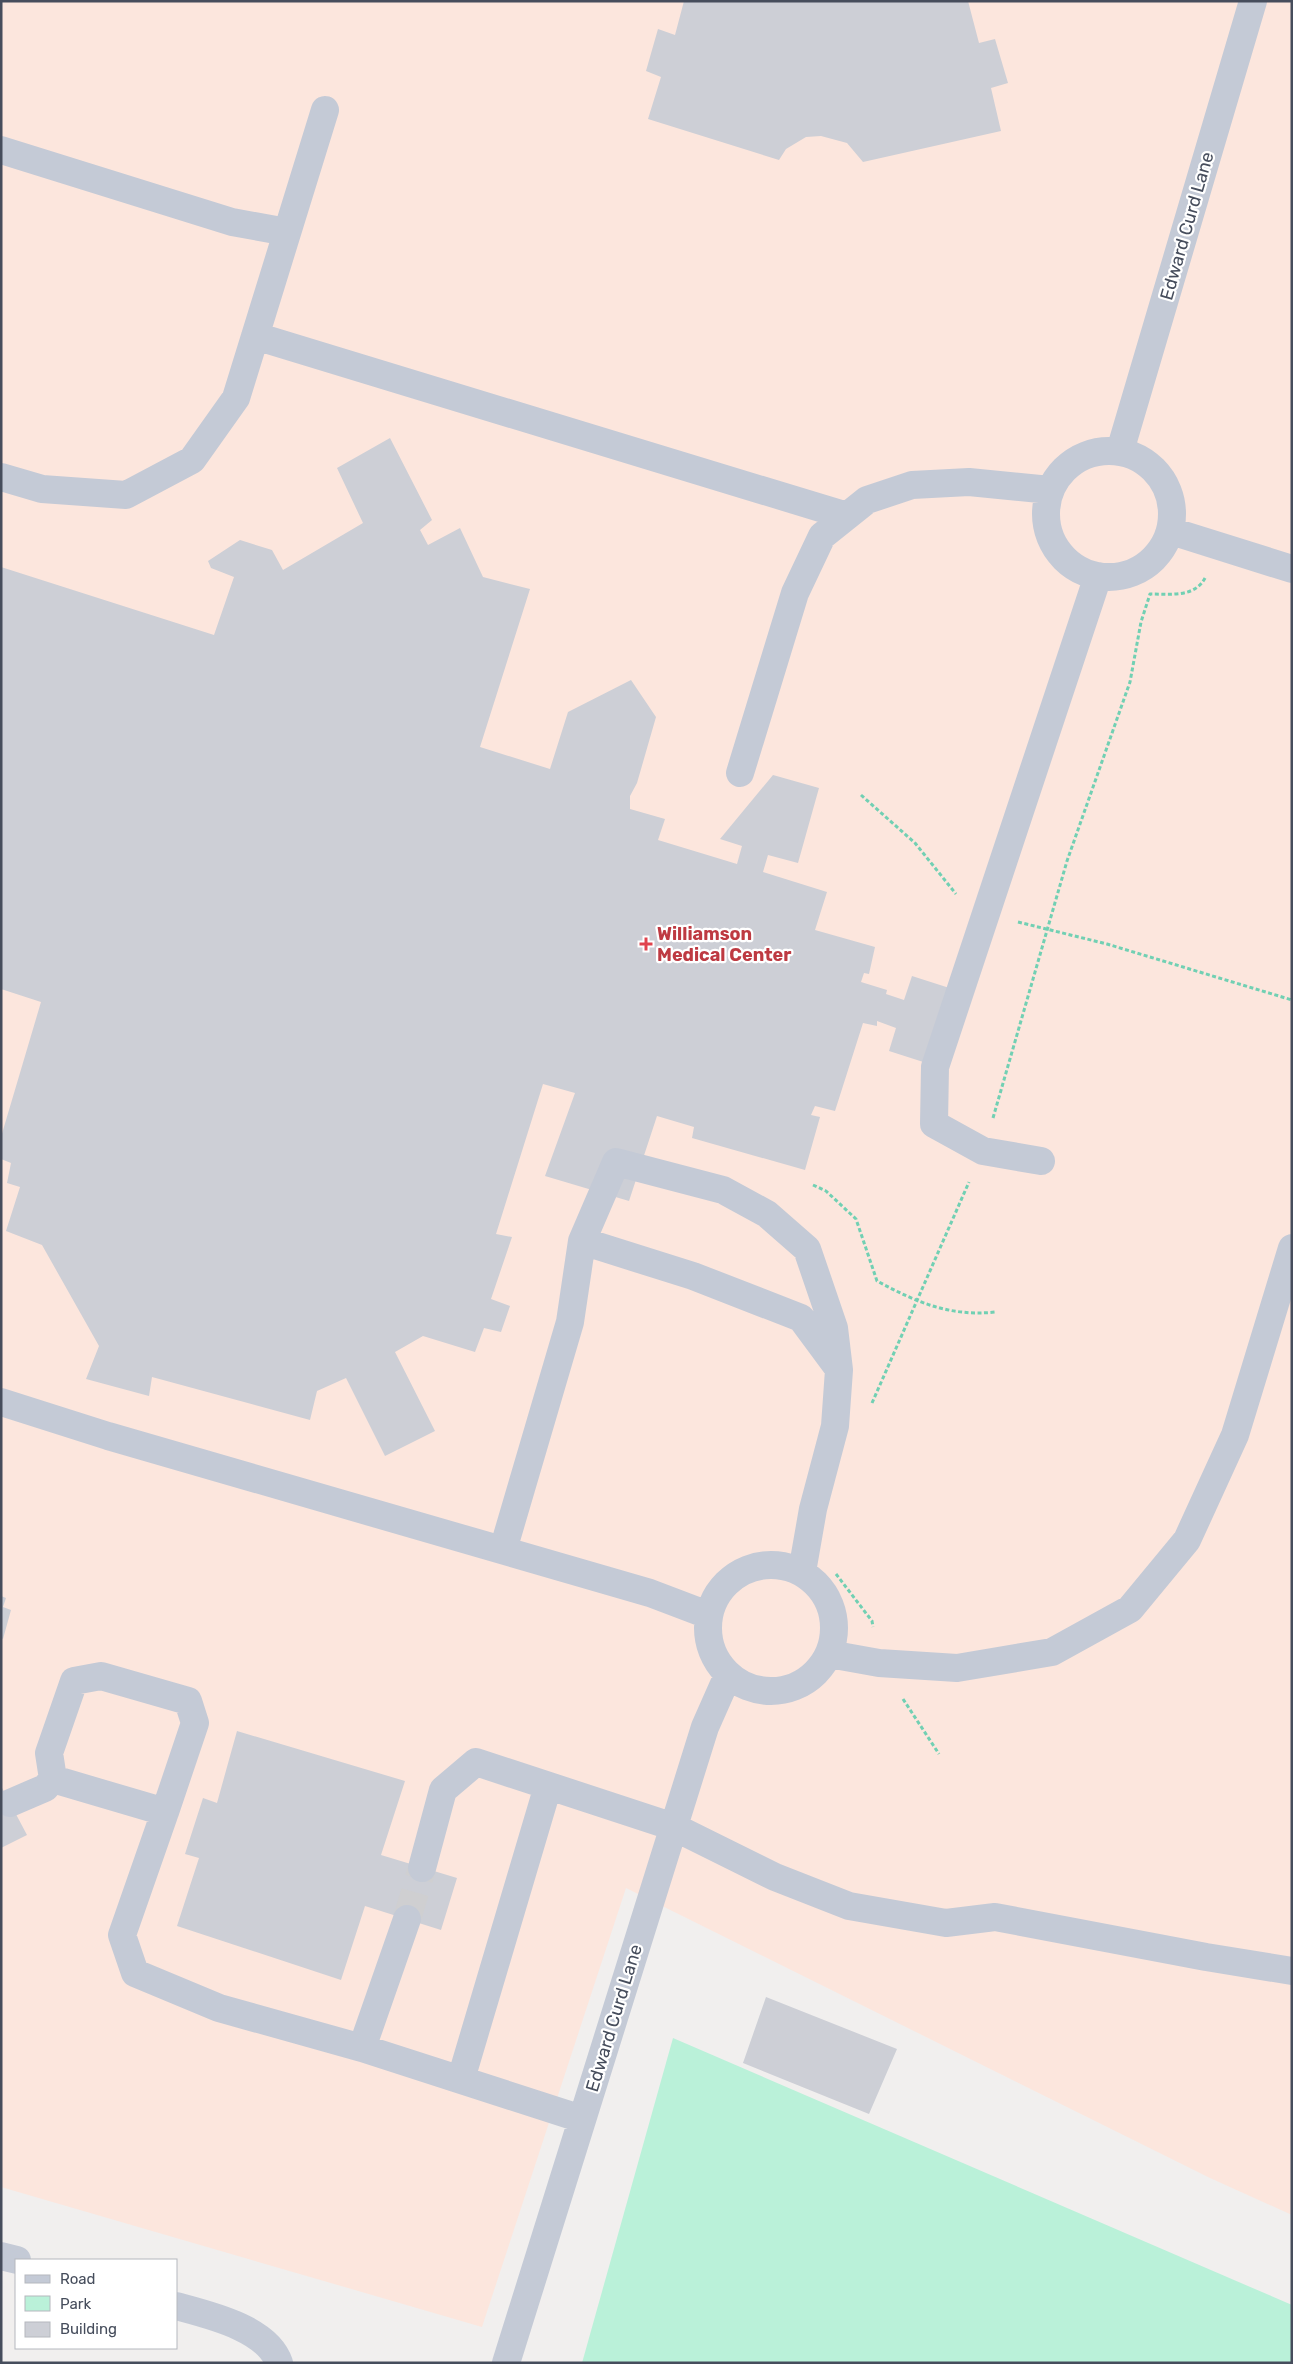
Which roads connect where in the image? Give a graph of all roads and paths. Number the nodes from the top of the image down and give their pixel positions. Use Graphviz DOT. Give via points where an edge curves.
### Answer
graph roads {
  1 [pos="1253,1"];
  2 [pos="325,110"];
  3 [pos="1,150"];
  4 [pos="287,232"];
  5 [pos="255,336"];
  6 [pos="1120,451"];
  7 [pos="1,477"];
  8 [pos="1050,490"];
  9 [pos="847,516"];
  10 [pos="1171,531"];
  11 [pos="1292,569"];
  12 [pos="1098,576"];
  13 [pos="740,773"];
  14 [pos="861,795"];
  15 [pos="988,913"];
  16 [pos="1292,1000"];
  17 [pos="1041,1161"];
  18 [pos="813,1185"];
  19 [pos="582,1241"];
  20 [pos="1292,1248"];
  21 [pos="996,1312"];
  22 [pos="839,1370"];
  23 [pos="1,1402"];
  24 [pos="503,1550"];
  25 [pos="802,1572"];
  26 [pos="708,1615"];
  27 [pos="829,1654"];
  28 [pos="728,1675"];
  29 [pos="53,1779"];
  30 [pos="548,1786"];
  31 [pos="10,1803"];
  32 [pos="165,1812"];
  33 [pos="674,1828"];
  34 [pos="422,1868"];
  35 [pos="406,1919"];
  36 [pos="1292,1970"];
  37 [pos="362,2048"];
  38 [pos="461,2079"];
  39 [pos="582,2119"];
  40 [pos="1,2256"];
  41 [pos="15,2260"];
  42 [pos="178,2307"];
  43 [pos="280,2363"];
  44 [pos="506,2363"];
  1 -- 6 [label="street, Edward Curd Lane"];
  2 -- 4 [label="street"];
  3 -- 4 [label="street" via="232,222"];
  4 -- 5 [label="street"];
  5 -- 7 [label="street" via="236,398 192,460 126,494 42,489"];
  5 -- 9 [label="street"];
  6 -- 8 [label="street" via="1099,451 1078,458 1062,472"];
  6 -- 10 [label="street" via="1145,461 1164,480 1172,505"];
  8 -- 9 [label="street" via="969,482 912,485 867,500"];
  8 -- 12 [label="street" via="1046,508 1047,527 1054,544 1065,559 1080,570"];
  9 -- 13 [label="street" via="822,536 795,593"];
  10 -- 11 [label="street"];
  10 -- 12 [label="street" via="1151,562 1135,572"];
  12 -- 15 [label="street"];
  14 -- 15 [label="path" via="915,843 956,894"];
  15 -- 16 [label="path" via="1107,944"];
  15 -- 17 [label="street" via="935,1067 934,1124 983,1151"];
  18 -- 21 [label="path" via="826,1191 856,1219 877,1281 917,1302 973,1314"];
  19 -- 22 [label="street" via="693,1276 801,1318"];
  19 -- 22 [label="street" via="616,1162 723,1190 767,1214 807,1249 834,1328"];
  19 -- 24 [label="street" via="570,1322"];
  20 -- 27 [label="street" via="1235,1435 1187,1540 1130,1609 1052,1652 957,1668 879,1663"];
  22 -- 25 [label="street" via="834,1426 813,1509"];
  23 -- 24 [label="street"];
  24 -- 26 [label="street" via="650,1593"];
  25 -- 26 [label="street" via="779,1564 755,1566 734,1576 718,1593"];
  25 -- 27 [label="street" via="820,1587 831,1608 834,1631"];
  26 -- 28 [label="street" via="710,1647"];
  27 -- 28 [label="street" via="815,1673 796,1686 772,1691 749,1687"];
  28 -- 33 [label="street, Edward Curd Lane" via="705,1727"];
  29 -- 31 [label="street" via="45,1788"];
  29 -- 32 [label="street"];
  29 -- 32 [label="street" via="49,1753 74,1681 101,1676 188,1701 195,1723"];
  30 -- 33 [label="street"];
  30 -- 34 [label="street" via="476,1762 443,1790"];
  30 -- 38 [label="street"];
  32 -- 37 [label="street" via="122,1935 135,1973 219,2008"];
  33 -- 36 [label="street" via="775,1877 849,1906 946,1924 995,1917"];
  33 -- 39 [label="street, Edward Curd Lane"];
  35 -- 37 [label="street"];
  37 -- 38 [label="street"];
  38 -- 39 [label="street"];
  39 -- 44 [label="street, Edward Curd Lane"];
  40 -- 41 [label="street"];
  42 -- 43 [label="street" via="236,2323 276,2352"];
}
